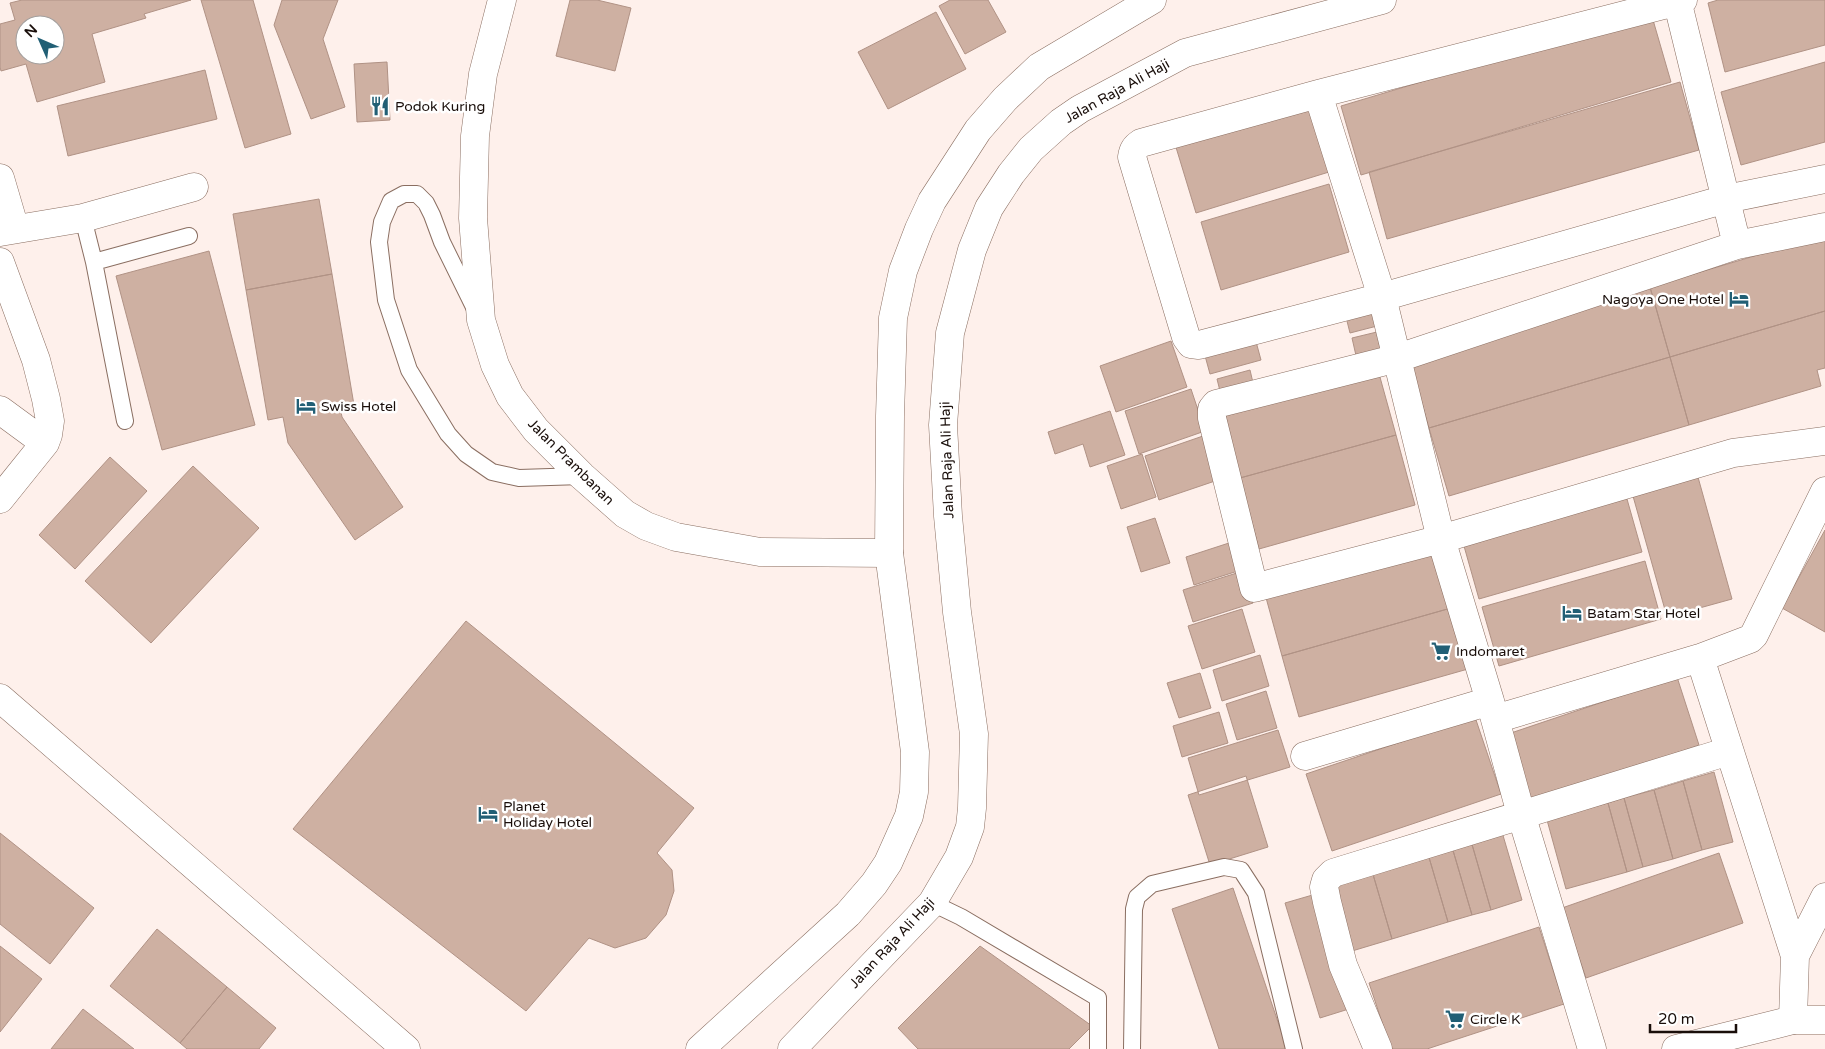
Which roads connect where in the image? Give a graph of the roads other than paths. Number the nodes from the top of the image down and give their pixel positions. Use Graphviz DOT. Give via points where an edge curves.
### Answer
graph roads {
  1 [pos="502,0"];
  2 [pos="1152,0"];
  3 [pos="1382,0"];
  4 [pos="1679,1"];
  5 [pos="1318,94"];
  6 [pos="0,178"];
  7 [pos="1825,179"];
  8 [pos="194,188"];
  9 [pos="1726,199"];
  10 [pos="83,218"];
  11 [pos="1825,228"];
  12 [pos="7,230"];
  13 [pos="189,236"];
  14 [pos="1737,245"];
  15 [pos="0,262"];
  16 [pos="94,262"];
  17 [pos="1382,297"];
  18 [pos="481,320"];
  19 [pos="1398,358"];
  20 [pos="0,410"];
  21 [pos="125,421"];
  22 [pos="1825,441"];
  23 [pos="45,443"];
  24 [pos="582,476"];
  25 [pos="1825,491"];
  26 [pos="0,499"];
  27 [pos="1441,539"];
  28 [pos="888,552"];
  29 [pos="1700,658"];
  30 [pos="0,698"];
  31 [pos="1493,710"];
  32 [pos="1729,751"];
  33 [pos="1305,756"];
  34 [pos="1520,814"];
  35 [pos="1825,897"];
  36 [pos="932,902"];
  37 [pos="1795,956"];
  38 [pos="1792,1020"];
  39 [pos="1825,1020"];
  40 [pos="804,1045"];
  41 [pos="406,1049"];
  42 [pos="700,1049"];
  43 [pos="1098,1049"];
  44 [pos="1132,1049"];
  45 [pos="1294,1049"];
  46 [pos="1378,1049"];
  47 [pos="1592,1049"];
  48 [pos="1676,1049"];
  1 -- 18 [label="street, Jalan Prambanan" via="483,74 475,136 474,218"];
  2 -- 28 [label="street" via="1039,67 978,130 932,201 903,271 893,318"];
  3 -- 36 [label="street, Jalan Raja Ali Haji" via="1185,53 1061,122 1031,149 989,208 972,250 950,333 943,425 957,612 974,734 972,808 970,827 959,857"];
  4 -- 5 [label="street"];
  4 -- 9 [label="street"];
  5 -- 17 [label="street"];
  5 -- 17 [label="street" via="1141,143 1132,151 1186,337 1191,344 1199,345"];
  6 -- 12 [label="street"];
  7 -- 9 [label="street"];
  8 -- 10 [label="street"];
  9 -- 14 [label="street"];
  9 -- 17 [label="street"];
  10 -- 12 [label="street"];
  10 -- 16 [label="lane"];
  11 -- 14 [label="street"];
  13 -- 16 [label="lane"];
  14 -- 19 [label="street"];
  15 -- 23 [label="street" via="36,360 46,399 50,421"];
  16 -- 21 [label="lane"];
  17 -- 19 [label="street"];
  18 -- 24 [label="street, Jalan Prambanan" via="495,365 510,396 536,430"];
  18 -- 24 [label="lane" via="426,203 417,194 404,194 391,201 382,222 379,242 386,300 409,370 448,434 466,454 492,472 520,478"];
  19 -- 27 [label="street"];
  19 -- 27 [label="street" via="1216,404 1212,418 1254,588"];
  20 -- 23 [label="street"];
  22 -- 27 [label="street" via="1733,453"];
  23 -- 26 [label="street"];
  24 -- 28 [label="street, Jalan Prambanan" via="626,514 646,526 676,537 760,552"];
  25 -- 29 [label="street" via="1754,635"];
  27 -- 31 [label="street"];
  28 -- 42 [label="street" via="914,752 914,792 909,816 888,863 848,914"];
  29 -- 31 [label="street"];
  29 -- 32 [label="street"];
  30 -- 41 [label="street"];
  31 -- 33 [label="street"];
  31 -- 34 [label="street"];
  32 -- 34 [label="street"];
  32 -- 37 [label="street"];
  34 -- 46 [label="street" via="1339,870 1326,880 1324,887 1343,965"];
  34 -- 47 [label="street"];
  35 -- 37 [label="street"];
  36 -- 40 [label="street, Jalan Raja Ali Haji"];
  36 -- 43 [label="lane" via="1098,998"];
  37 -- 38 [label="street"];
  38 -- 39 [label="street"];
  38 -- 48 [label="street"];
  44 -- 45 [label="lane" via="1134,909 1138,898 1152,884 1224,866 1241,870 1256,893"];
}
